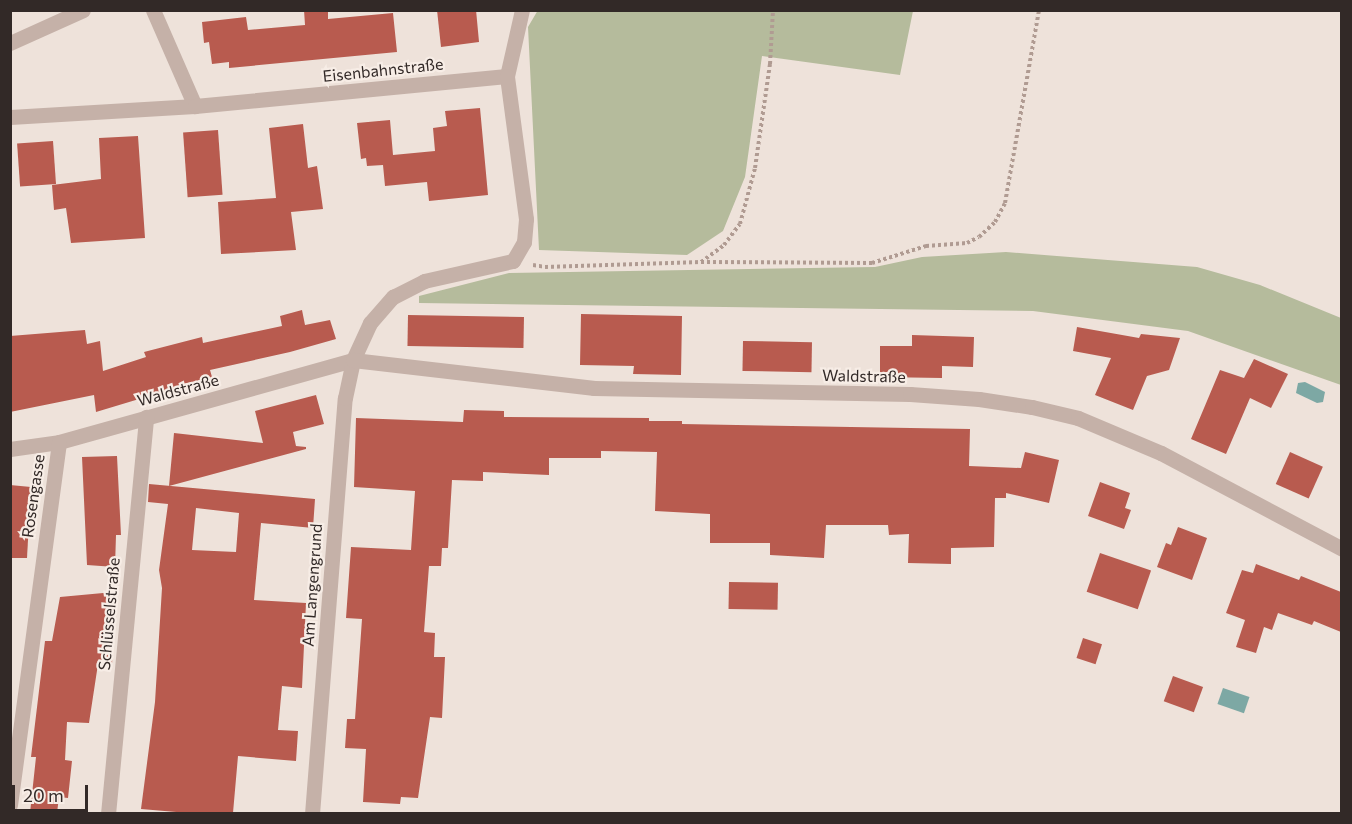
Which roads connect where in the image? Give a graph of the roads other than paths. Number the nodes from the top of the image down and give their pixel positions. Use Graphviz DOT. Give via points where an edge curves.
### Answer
graph roads {
  1 [pos="83,10"];
  2 [pos="153,10"];
  3 [pos="522,10"];
  4 [pos="10,43"];
  5 [pos="507,76"];
  6 [pos="195,106"];
  7 [pos="10,117"];
  8 [pos="353,360"];
  9 [pos="146,417"];
  10 [pos="59,442"];
  11 [pos="10,449"];
  12 [pos="1341,549"];
  13 [pos="10,805"];
  14 [pos="108,813"];
  15 [pos="312,813"];
  1 -- 4 [label="street"];
  2 -- 6 [label="street"];
  3 -- 5 [label="street"];
  5 -- 6 [label="street, Eisenbahnstraße"];
  5 -- 8 [label="street" via="526,219 524,242 513,261 424,281 393,297 370,323"];
  6 -- 7 [label="street, Eisenbahnstraße"];
  8 -- 9 [label="street, Waldstraße"];
  8 -- 12 [label="street, Waldstraße" via="594,388 910,394 1032,407 1078,418 1161,453"];
  8 -- 15 [label="street, Am Langengrund" via="345,398"];
  9 -- 10 [label="street, Waldstraße"];
  9 -- 14 [label="street, Schlüsselstraße"];
  10 -- 11 [label="street, Waldstraße"];
  10 -- 13 [label="street, Rosengasse"];
}
